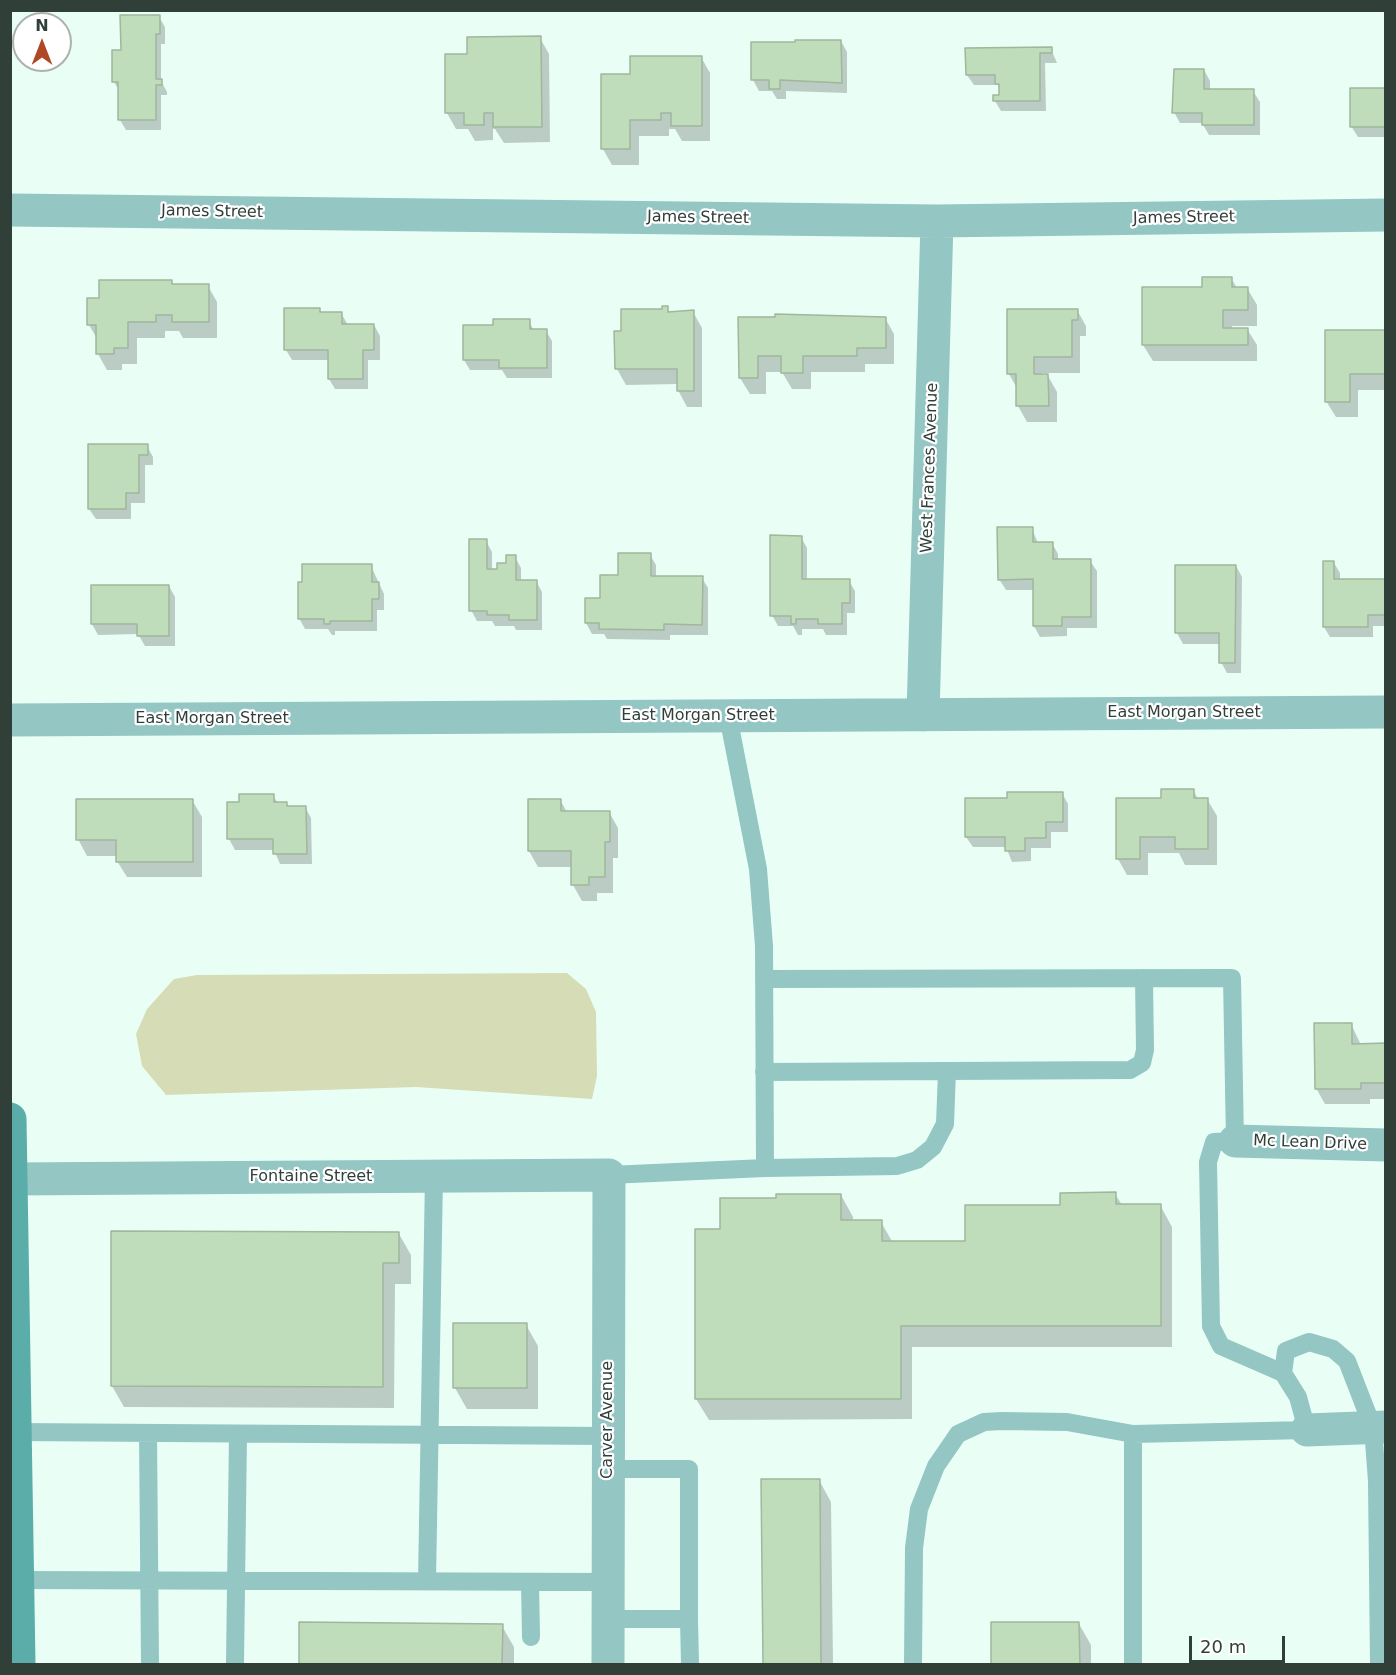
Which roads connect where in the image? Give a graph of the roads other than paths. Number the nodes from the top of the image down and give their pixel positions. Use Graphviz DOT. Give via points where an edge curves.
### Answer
graph roads {
  1 [pos="10,210"];
  2 [pos="1386,215"];
  3 [pos="937,221"];
  4 [pos="1386,712"];
  5 [pos="922,715"];
  6 [pos="728,716"];
  7 [pos="10,720"];
  8 [pos="1144,978"];
  9 [pos="764,979"];
  10 [pos="947,1071"];
  11 [pos="764,1072"];
  12 [pos="10,1119"];
  13 [pos="1235,1141"];
  14 [pos="1386,1145"];
  15 [pos="765,1168"];
  16 [pos="609,1175"];
  17 [pos="434,1176"];
  18 [pos="12,1196"];
  19 [pos="13,1368"];
  20 [pos="1283,1372"];
  21 [pos="1379,1428"];
  22 [pos="1307,1430"];
  23 [pos="15,1432"];
  24 [pos="148,1433"];
  25 [pos="238,1434"];
  26 [pos="1133,1434"];
  27 [pos="430,1435"];
  28 [pos="608,1436"];
  29 [pos="608,1469"];
  30 [pos="18,1580"];
  31 [pos="151,1581"];
  32 [pos="236,1581"];
  33 [pos="427,1581"];
  34 [pos="530,1582"];
  35 [pos="608,1582"];
  36 [pos="608,1619"];
  37 [pos="689,1619"];
  38 [pos="531,1637"];
  39 [pos="19,1665"];
  40 [pos="150,1665"];
  41 [pos="235,1665"];
  42 [pos="608,1665"];
  43 [pos="690,1665"];
  44 [pos="913,1665"];
  45 [pos="1133,1665"];
  46 [pos="1379,1665"];
  1 -- 3 [label="street, James Street"];
  2 -- 3 [label="street, James Street"];
  3 -- 5 [label="street, West Frances Avenue"];
  4 -- 5 [label="street, East Morgan Street"];
  5 -- 6 [label="street, East Morgan Street"];
  6 -- 7 [label="street, East Morgan Street"];
  6 -- 9 [label="lane" via="758,869"];
  8 -- 9 [label="lane"];
  8 -- 10 [label="lane" via="1145,1050 1142,1063 1130,1070"];
  8 -- 13 [label="lane" via="1232,978"];
  9 -- 11 [label="lane"];
  10 -- 11 [label="lane"];
  10 -- 15 [label="lane" via="945,1124 933,1146 917,1160 897,1166"];
  11 -- 15 [label="lane"];
  12 -- 18 [label="main road"];
  13 -- 14 [label="street, Mc Lean Drive"];
  13 -- 20 [label="lane" via="1214,1142 1208,1162 1211,1326 1221,1346"];
  15 -- 16 [label="lane"];
  16 -- 17 [label="street, Fontaine Street"];
  16 -- 28 [label="street, Carver Avenue"];
  17 -- 18 [label="street, Fontaine Street"];
  17 -- 27 [label="lane"];
  18 -- 19 [label="main road"];
  19 -- 23 [label="main road"];
  20 -- 21 [label="lane" via="1286,1351 1309,1342 1334,1349 1347,1361"];
  20 -- 22 [label="lane" via="1298,1397"];
  21 -- 22 [label="street"];
  21 -- 46 [label="lane"];
  22 -- 26 [label="lane"];
  23 -- 24 [label="lane"];
  23 -- 30 [label="main road"];
  24 -- 25 [label="lane"];
  24 -- 31 [label="lane"];
  25 -- 27 [label="lane"];
  25 -- 32 [label="lane"];
  26 -- 44 [label="lane" via="1067,1422 1002,1421 984,1422 958,1434 936,1466 919,1509 914,1548"];
  26 -- 45 [label="lane"];
  27 -- 28 [label="lane"];
  27 -- 33 [label="lane"];
  28 -- 29 [label="street, Carver Avenue"];
  29 -- 35 [label="street, Carver Avenue"];
  29 -- 37 [label="lane" via="689,1469"];
  30 -- 31 [label="lane"];
  30 -- 39 [label="main road"];
  31 -- 32 [label="lane"];
  31 -- 40 [label="lane"];
  32 -- 33 [label="lane"];
  32 -- 41 [label="lane"];
  33 -- 34 [label="lane"];
  34 -- 35 [label="lane"];
  34 -- 38 [label="lane"];
  35 -- 36 [label="street, Carver Avenue"];
  36 -- 37 [label="lane"];
  36 -- 42 [label="street, Carver Avenue"];
  37 -- 43 [label="lane"];
}
